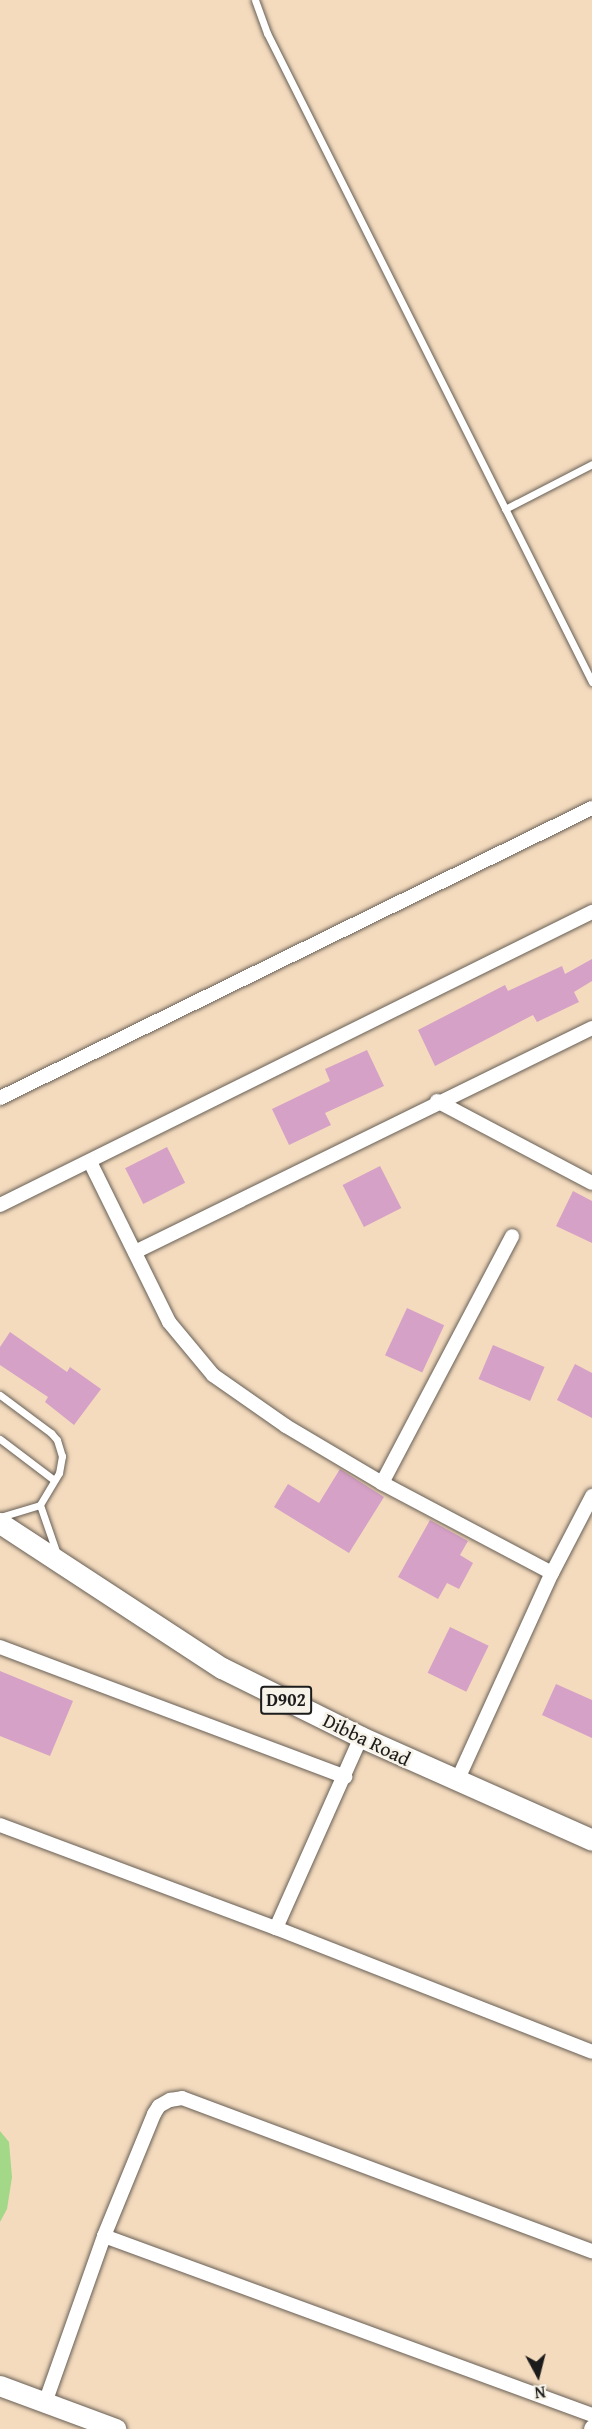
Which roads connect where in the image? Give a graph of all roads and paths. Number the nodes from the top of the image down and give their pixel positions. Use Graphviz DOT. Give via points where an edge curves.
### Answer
graph roads {
  1 [pos="255,0"];
  2 [pos="592,464"];
  3 [pos="505,509"];
  4 [pos="592,682"];
  5 [pos="592,808"];
  6 [pos="592,912"];
  7 [pos="592,1028"];
  8 [pos="0,1098"];
  9 [pos="437,1101"];
  10 [pos="90,1162"];
  11 [pos="592,1183"];
  12 [pos="0,1205"];
  13 [pos="512,1236"];
  14 [pos="135,1252"];
  15 [pos="0,1395"];
  16 [pos="0,1439"];
  17 [pos="54,1480"];
  18 [pos="382,1483"];
  19 [pos="592,1496"];
  20 [pos="40,1505"];
  21 [pos="0,1517"];
  22 [pos="0,1523"];
  23 [pos="67,1569"];
  24 [pos="552,1573"];
  25 [pos="0,1647"];
  26 [pos="361,1737"];
  27 [pos="345,1777"];
  28 [pos="457,1781"];
  29 [pos="0,1825"];
  30 [pos="592,1840"];
  31 [pos="276,1928"];
  32 [pos="592,2052"];
  33 [pos="104,2236"];
  34 [pos="592,2251"];
  35 [pos="0,2386"];
  36 [pos="45,2403"];
  37 [pos="592,2415"];
  38 [pos="116,2429"];
  1 -- 3 [label="lane" via="267,33"];
  2 -- 3 [label="lane"];
  3 -- 4 [label="lane"];
  5 -- 8 [label="street"];
  6 -- 10 [label="street"];
  7 -- 9 [label="street"];
  9 -- 11 [label="street"];
  9 -- 14 [label="street"];
  10 -- 12 [label="street"];
  10 -- 14 [label="street"];
  13 -- 18 [label="street"];
  14 -- 18 [label="street" via="169,1322 213,1375 286,1426"];
  15 -- 17 [label="lane" via="57,1440 61,1465"];
  16 -- 17 [label="lane"];
  17 -- 20 [label="lane"];
  18 -- 24 [label="street"];
  19 -- 24 [label="street"];
  20 -- 21 [label="lane"];
  20 -- 23 [label="lane" via="50,1539"];
  22 -- 23 [label="main road, Dibba Road / D902"];
  23 -- 26 [label="main road, Dibba Road / D902" via="222,1668"];
  24 -- 28 [label="street"];
  25 -- 27 [label="street"];
  26 -- 27 [label="street"];
  26 -- 28 [label="main road, Dibba Road / D902"];
  27 -- 31 [label="street"];
  28 -- 30 [label="main road, Dibba Road / D902"];
  29 -- 31 [label="street"];
  31 -- 32 [label="street"];
  33 -- 34 [label="street" via="154,2114 159,2106 182,2098"];
  33 -- 36 [label="street"];
  33 -- 37 [label="street"];
  35 -- 36 [label="street"];
  36 -- 38 [label="street"];
}
